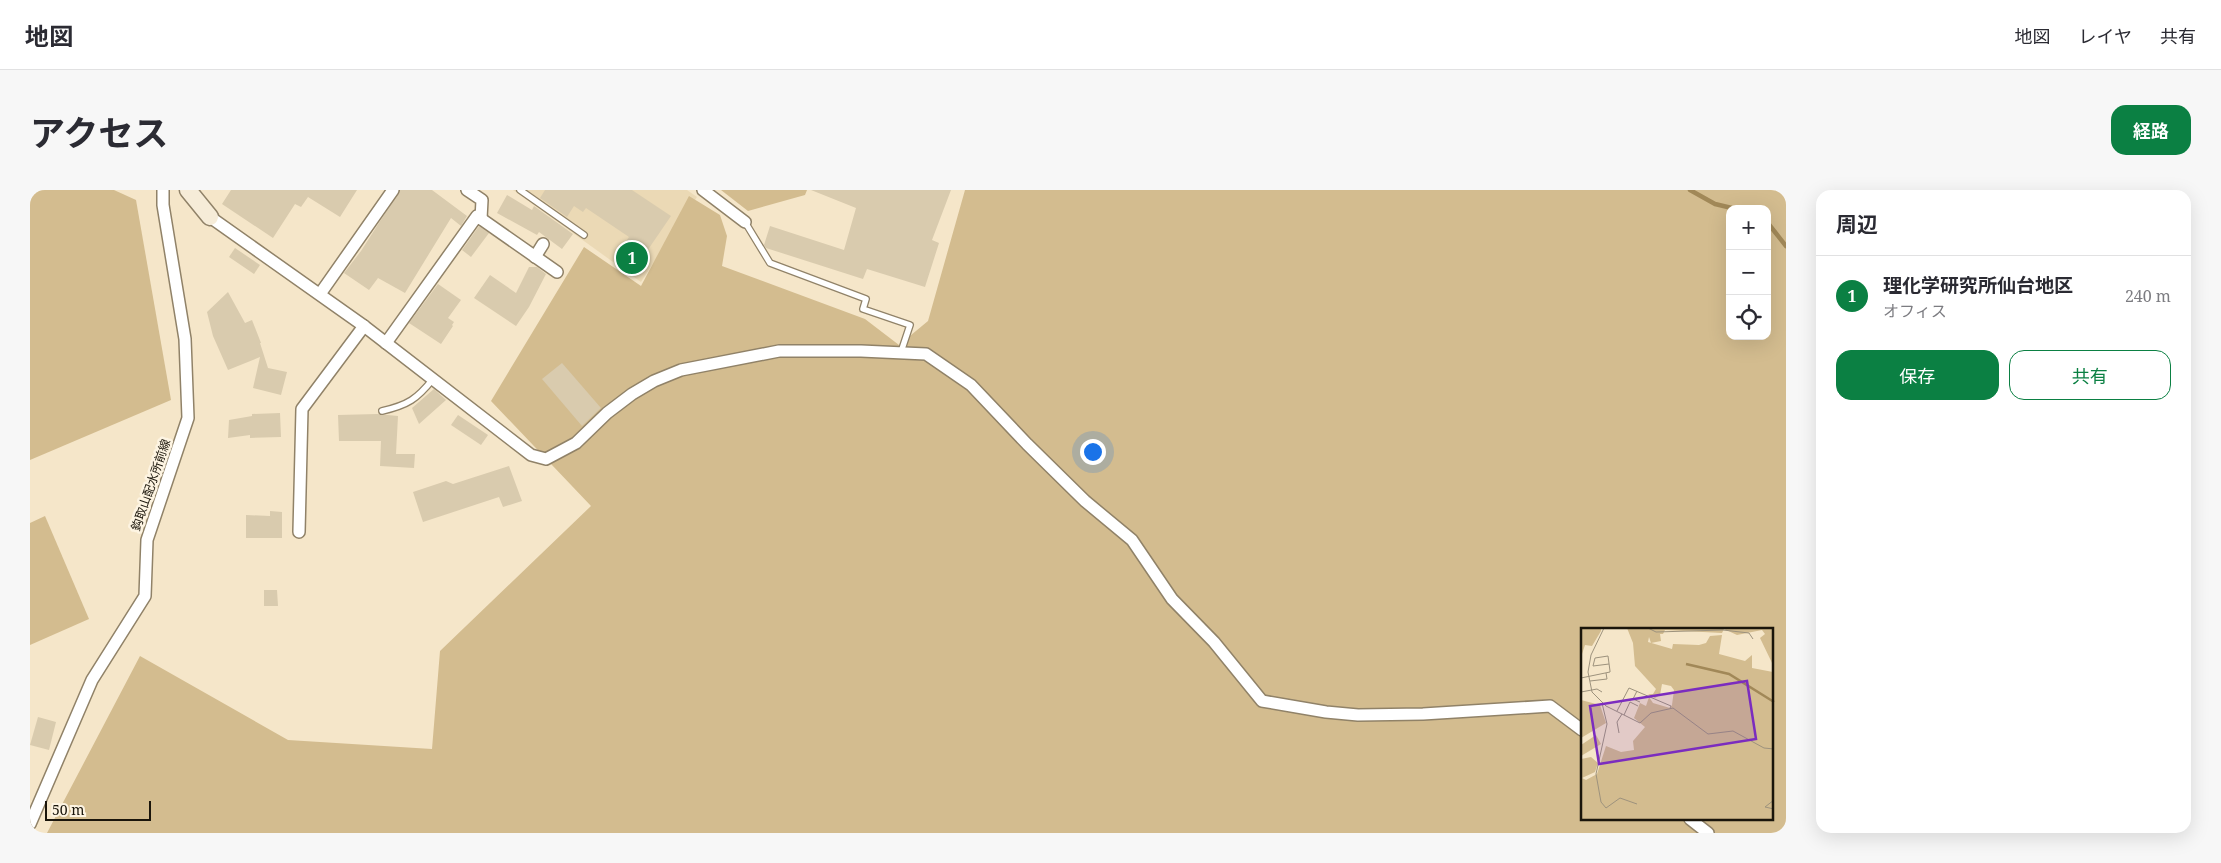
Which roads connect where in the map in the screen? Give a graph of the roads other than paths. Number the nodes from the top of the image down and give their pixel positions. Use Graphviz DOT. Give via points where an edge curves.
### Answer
graph roads {
  1 [pos="163,190"];
  2 [pos="188,190"];
  3 [pos="393,190"];
  4 [pos="467,190"];
  5 [pos="520,190"];
  6 [pos="703,190"];
  7 [pos="210,217"];
  8 [pos="481,219"];
  9 [pos="744,222"];
  10 [pos="584,235"];
  11 [pos="543,244"];
  12 [pos="535,257"];
  13 [pos="557,272"];
  14 [pos="320,294"];
  15 [pos="364,326"];
  16 [pos="386,343"];
  17 [pos="901,352"];
  18 [pos="433,379"];
  19 [pos="382,411"];
  20 [pos="299,532"];
  21 [pos="1581,729"];
  22 [pos="1691,820"];
  23 [pos="30,824"];
  24 [pos="1708,833"];
  1 -- 23 [label="street, 鈎取山配水所前線" via="185,339 188,418 147,540 145,596 92,680"];
  2 -- 7 [label="street"];
  3 -- 14 [label="street"];
  4 -- 8 [label="street" via="482,200"];
  5 -- 10 [label="lane"];
  6 -- 9 [label="street"];
  7 -- 14 [label="street"];
  8 -- 12 [label="street"];
  8 -- 16 [label="street" via="477,216"];
  9 -- 17 [label="lane" via="770,263 866,299 863,309 910,325"];
  11 -- 12 [label="street"];
  12 -- 13 [label="street"];
  14 -- 15 [label="street"];
  15 -- 16 [label="street"];
  15 -- 20 [label="street" via="302,409"];
  16 -- 18 [label="street"];
  17 -- 18 [label="street" via="779,352 681,370 632,394 576,443 546,459 531,455"];
  17 -- 21 [label="street" via="926,354 971,384 1085,501 1132,540 1172,599 1214,642 1262,701 1358,715 1550,706"];
  18 -- 19 [label="lane" via="422,394 405,406"];
  22 -- 24 [label="street"];
}
